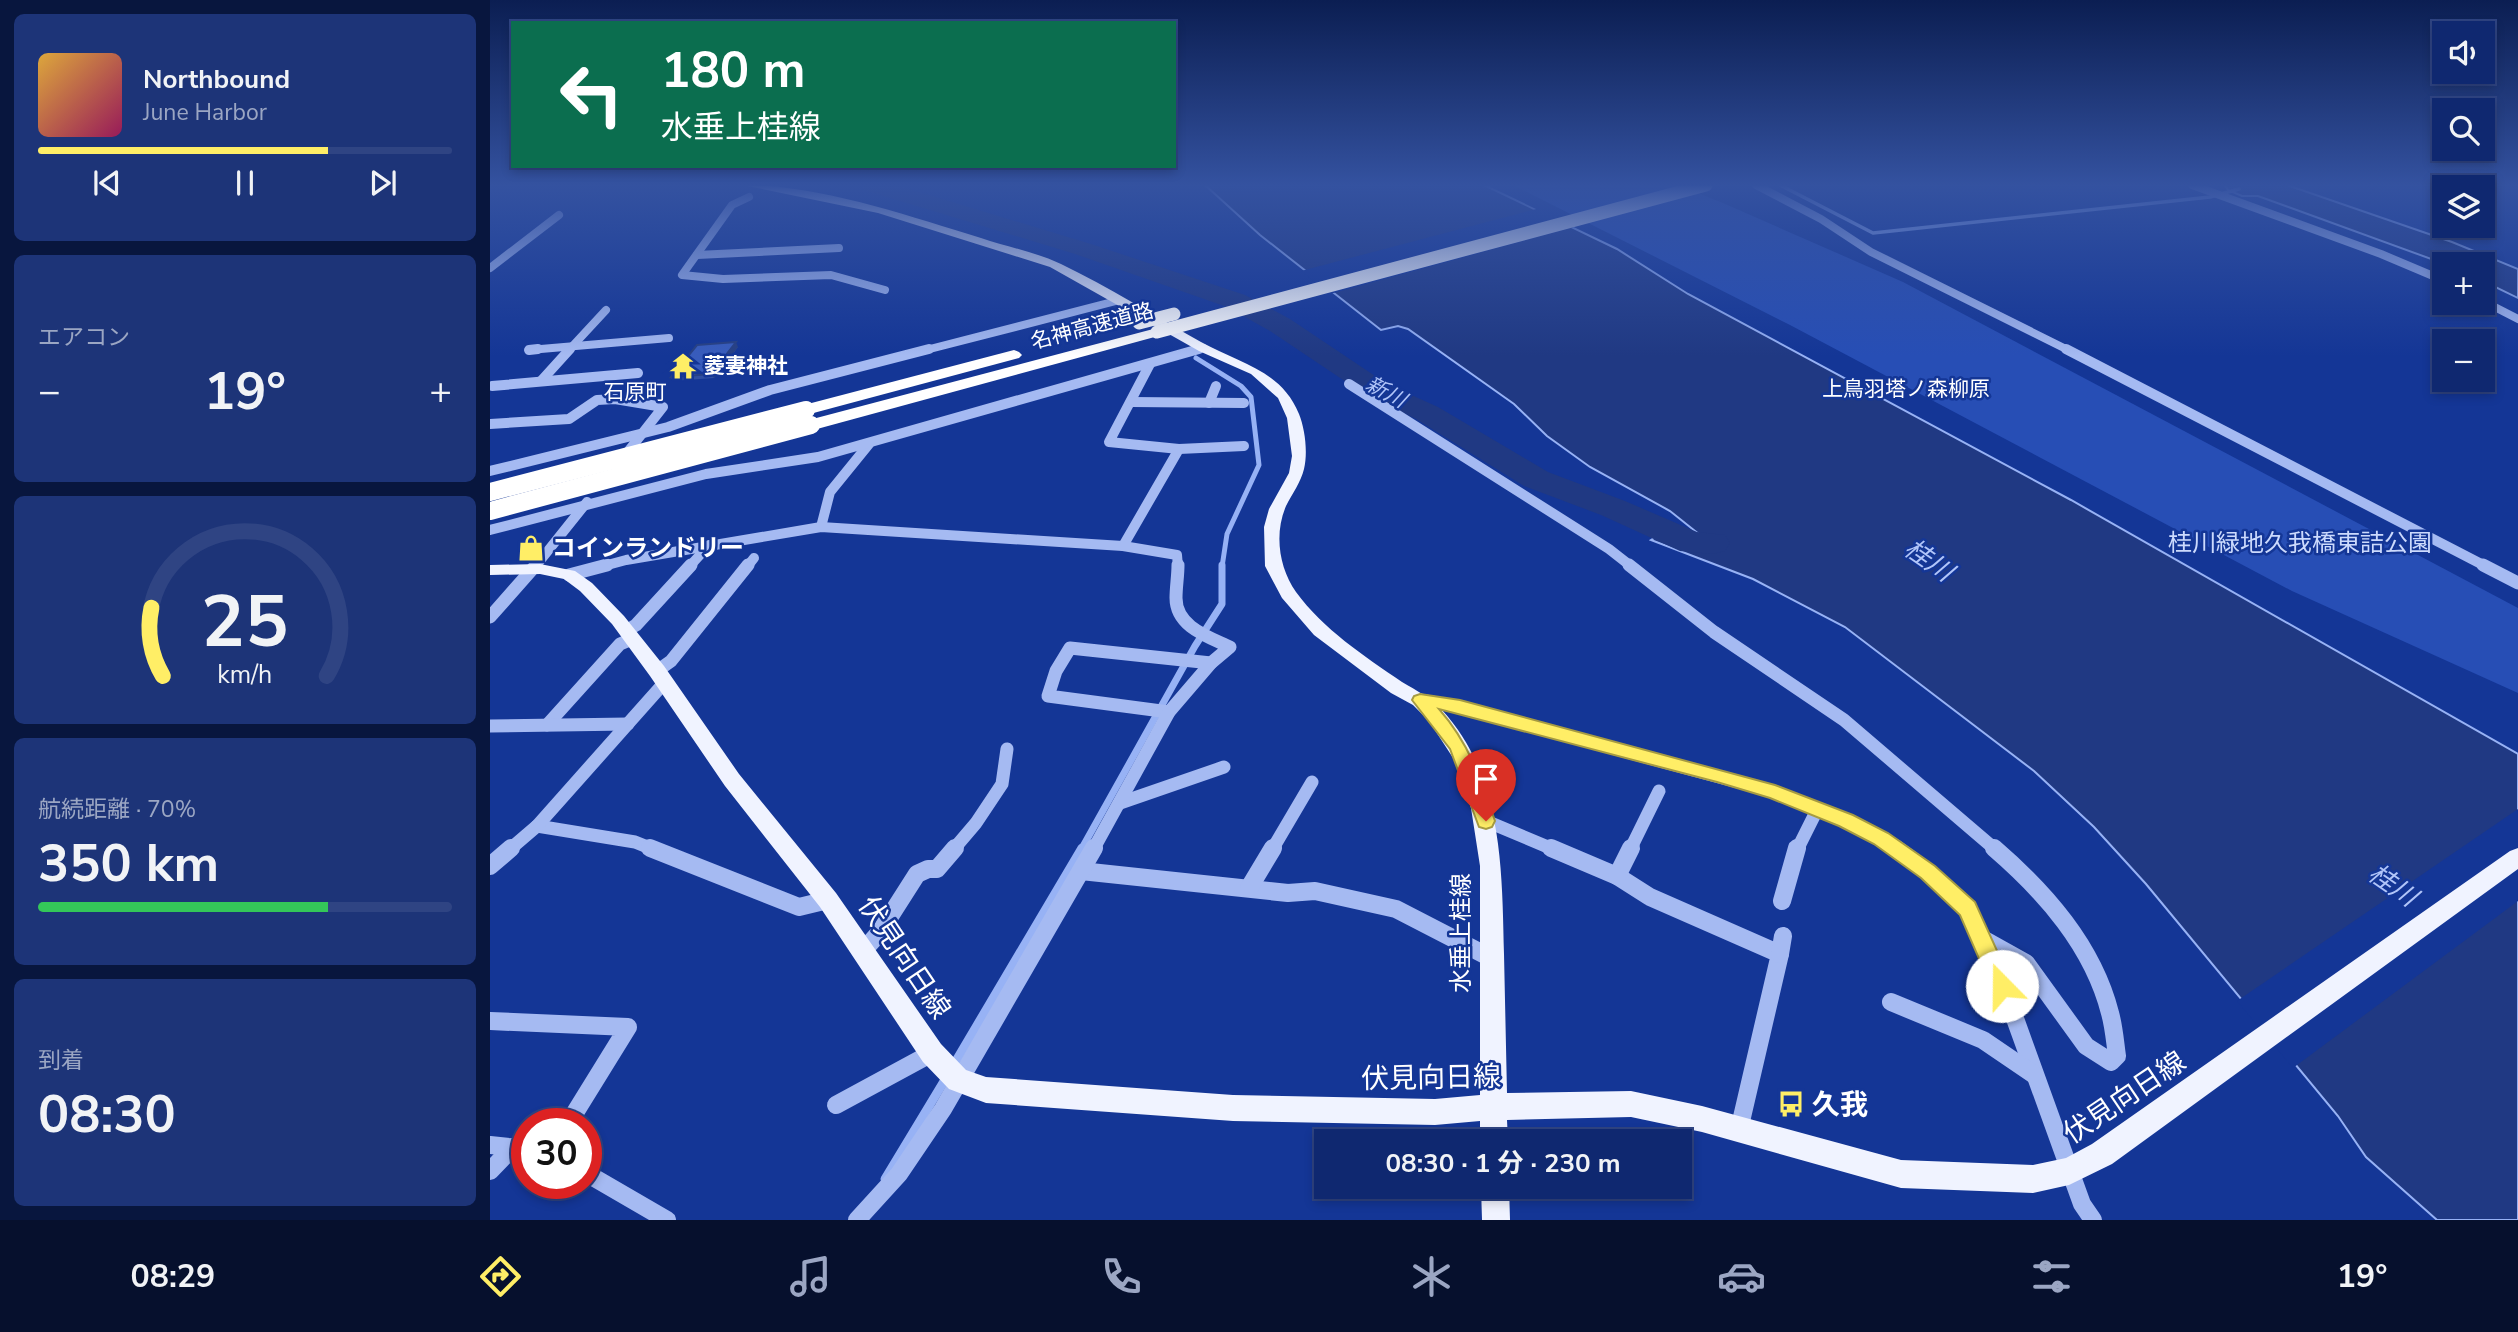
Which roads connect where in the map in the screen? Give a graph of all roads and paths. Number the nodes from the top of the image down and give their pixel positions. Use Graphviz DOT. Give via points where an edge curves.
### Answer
graph roads {
  1 [pos="524,242"];
  2 [pos="704,242"];
  3 [pos="983,242"];
  4 [pos="1448,242"];
  5 [pos="1496,242"];
  6 [pos="1856,242"];
  7 [pos="2350,242"];
  8 [pos="839,248"];
  9 [pos="697,255"];
  10 [pos="490,268"];
  11 [pos="2432,276"];
  12 [pos="885,290"];
  13 [pos="1116,301"];
  14 [pos="2495,307"];
  15 [pos="606,310"];
  16 [pos="2518,319"];
  17 [pos="669,338"];
  18 [pos="574,346"];
  19 [pos="1203,348"];
  20 [pos="529,350"];
  21 [pos="1150,364"];
  22 [pos="638,373"];
  23 [pos="541,381"];
  24 [pos="1349,384"];
  25 [pos="492,386"];
  26 [pos="1216,386"];
  27 [pos="1132,402"];
  28 [pos="1209,403"];
  29 [pos="1244,403"];
  30 [pos="809,417"];
  31 [pos="490,424"];
  32 [pos="643,432"];
  33 [pos="869,443"];
  34 [pos="1244,446"];
  35 [pos="1179,449"];
  36 [pos="490,471"];
  37 [pos="490,492"];
  38 [pos="585,504"];
  39 [pos="490,511"];
  40 [pos="821,527"];
  41 [pos="490,530"];
  42 [pos="709,545"];
  43 [pos="1123,546"];
  44 [pos="754,558"];
  45 [pos="533,569"];
  46 [pos="490,570"];
  47 [pos="569,575"];
  48 [pos="2518,583"];
  49 [pos="490,617"];
  50 [pos="629,635"];
  51 [pos="1211,663"];
  52 [pos="661,677"];
  53 [pos="1420,700"];
  54 [pos="1168,712"];
  55 [pos="628,724"];
  56 [pos="547,725"];
  57 [pos="490,726"];
  58 [pos="1007,749"];
  59 [pos="1223,767"];
  60 [pos="1312,782"];
  61 [pos="1659,791"];
  62 [pos="1120,803"];
  63 [pos="1818,808"];
  64 [pos="1486,821"];
  65 [pos="537,826"];
  66 [pos="496,855"];
  67 [pos="2518,858"];
  68 [pos="490,866"];
  69 [pos="1081,871"];
  70 [pos="1617,876"];
  71 [pos="1249,888"];
  72 [pos="828,900"];
  73 [pos="1782,901"];
  74 [pos="1783,936"];
  75 [pos="1983,939"];
  76 [pos="863,951"];
  77 [pos="1780,954"];
  78 [pos="1491,958"];
  79 [pos="1891,1002"];
  80 [pos="490,1021"];
  81 [pos="947,1069"];
  82 [pos="2033,1075"];
  83 [pos="836,1105"];
  84 [pos="1493,1107"];
  85 [pos="578,1108"];
  86 [pos="1494,1129"];
  87 [pos="1739,1130"];
  88 [pos="490,1144"];
  89 [pos="511,1147"];
  90 [pos="511,1155"];
  91 [pos="490,1171"];
  92 [pos="2069,1171"];
  93 [pos="602,1182"];
  94 [pos="1495,1199"];
  95 [pos="859,1219"];
  96 [pos="667,1220"];
  97 [pos="1496,1220"];
  98 [pos="2093,1220"];
  1 -- 10 [label="street"];
  2 -- 9 [label="street"];
  3 -- 13 [label="main road, 水垂上桂線" via="1054,265"];
  4 -- 30 [label="highway, 名神高速道路, bridge"];
  5 -- 30 [label="highway, 名神高速道路, bridge" via="1157,332"];
  6 -- 48 [label="street"];
  7 -- 11 [label="street"];
  8 -- 9 [label="street"];
  9 -- 12 [label="street" via="682,275 723,279 831,275"];
  13 -- 19 [label="main road, 水垂上桂線"];
  13 -- 32 [label="street" via="770,390 740,404"];
  14 -- 16 [label="street"];
  15 -- 18 [label="street"];
  17 -- 18 [label="street"];
  18 -- 20 [label="street"];
  18 -- 23 [label="street"];
  19 -- 21 [label="street"];
  19 -- 53 [label="main road, 水垂上桂線" via="1256,371 1277,387 1291,407 1299,456 1278,509 1270,545 1273,566 1288,594 1335,645"];
  21 -- 27 [label="street"];
  21 -- 33 [label="street"];
  22 -- 23 [label="street"];
  23 -- 25 [label="street"];
  24 -- 75 [label="street" via="1609,549 1714,632 1844,720 1976,832 2017,868 2072,930 2091,962 2105,1000 2117,1056 2110,1062 2098,1058 2025,962"];
  26 -- 28 [label="street"];
  27 -- 28 [label="street"];
  27 -- 35 [label="street" via="1109,442"];
  28 -- 29 [label="street"];
  30 -- 37 [label="highway, 名神高速道路, bridge"];
  30 -- 39 [label="highway, 名神高速道路, bridge"];
  31 -- 32 [label="street" via="569,419 597,400 663,407"];
  32 -- 36 [label="street"];
  32 -- 38 [label="street"];
  33 -- 38 [label="street" via="780,464 741,466"];
  33 -- 40 [label="street" via="830,492"];
  34 -- 35 [label="street"];
  35 -- 43 [label="street"];
  38 -- 41 [label="street"];
  38 -- 45 [label="street"];
  40 -- 42 [label="street"];
  40 -- 43 [label="street"];
  42 -- 47 [label="street"];
  42 -- 50 [label="street"];
  43 -- 51 [label="street" via="1177,555 1177,609 1185,622 1230,647"];
  44 -- 52 [label="street"];
  45 -- 46 [label="main road"];
  45 -- 47 [label="main road"];
  45 -- 49 [label="street"];
  47 -- 50 [label="main road, 伏見向日線" via="586,587"];
  50 -- 52 [label="main road, 伏見向日線"];
  50 -- 56 [label="street"];
  51 -- 54 [label="street"];
  51 -- 54 [label="street" via="1070,648 1048,696"];
  52 -- 55 [label="street"];
  52 -- 72 [label="main road, 伏見向日線" via="732,780"];
  53 -- 63 [label="street" via="1717,775"];
  53 -- 64 [label="main road, 水垂上桂線" via="1451,735"];
  54 -- 62 [label="street"];
  55 -- 56 [label="street"];
  55 -- 65 [label="street"];
  56 -- 57 [label="street"];
  58 -- 76 [label="street" via="1002,785 982,814 937,869 917,874"];
  59 -- 62 [label="street"];
  60 -- 71 [label="street"];
  61 -- 70 [label="street"];
  62 -- 69 [label="street"];
  63 -- 73 [label="street" via="1800,839"];
  63 -- 75 [label="street" via="1881,838 1928,872 1968,909"];
  64 -- 70 [label="street"];
  64 -- 78 [label="main road, 水垂上桂線"];
  65 -- 66 [label="street"];
  65 -- 72 [label="street" via="635,842 799,907"];
  66 -- 68 [label="street"];
  67 -- 92 [label="main road, 伏見向日線" via="2102,1154"];
  69 -- 71 [label="street"];
  69 -- 81 [label="street"];
  70 -- 77 [label="street" via="1650,897"];
  71 -- 78 [label="street" via="1315,891 1396,909"];
  72 -- 76 [label="main road, 伏見向日線"];
  74 -- 77 [label="street"];
  75 -- 82 [label="street"];
  76 -- 81 [label="main road, 伏見向日線"];
  77 -- 87 [label="street"];
  78 -- 84 [label="main road, 水垂上桂線"];
  79 -- 82 [label="street" via="1980,1037 2006,1051"];
  80 -- 85 [label="street" via="628,1027"];
  81 -- 83 [label="street"];
  81 -- 84 [label="main road, 伏見向日線" via="986,1090 1233,1108 1435,1112"];
  81 -- 95 [label="street" via="943,1109"];
  82 -- 92 [label="street"];
  84 -- 86 [label="main road, 水垂上桂線"];
  84 -- 87 [label="main road, 伏見向日線" via="1631,1104"];
  87 -- 92 [label="main road, 伏見向日線" via="1901,1174 1989,1179"];
  88 -- 89 [label="street"];
  90 -- 91 [label="street"];
  92 -- 98 [label="street"];
  93 -- 96 [label="street"];
  94 -- 97 [label="main road"];
}
